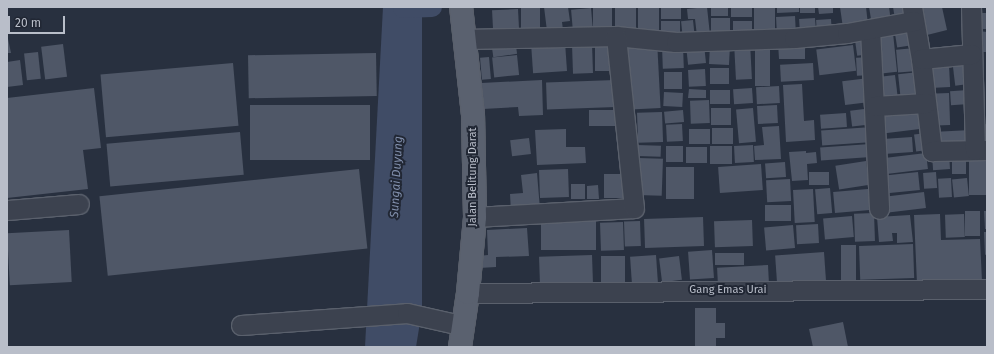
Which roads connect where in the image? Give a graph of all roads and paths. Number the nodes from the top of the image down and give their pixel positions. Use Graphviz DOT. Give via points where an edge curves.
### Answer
graph roads {
  1 [pos="971,7"];
  2 [pos="461,12"];
  3 [pos="913,14"];
  4 [pos="870,29"];
  5 [pos="616,36"];
  6 [pos="464,39"];
  7 [pos="972,54"];
  8 [pos="921,59"];
  9 [pos="926,103"];
  10 [pos="875,106"];
  11 [pos="981,150"];
  12 [pos="80,204"];
  13 [pos="879,209"];
  14 [pos="7,210"];
  15 [pos="474,217"];
  16 [pos="987,289"];
  17 [pos="468,293"];
  18 [pos="241,325"];
  19 [pos="462,337"];
  1 -- 7 [label="street"];
  2 -- 6 [label="main road, Jalan Belitung Darat"];
  3 -- 4 [label="street"];
  3 -- 8 [label="street"];
  4 -- 5 [label="street" via="794,38 676,42"];
  4 -- 10 [label="street"];
  5 -- 6 [label="street"];
  5 -- 15 [label="street" via="634,208"];
  6 -- 15 [label="main road, Jalan Belitung Darat" via="474,115"];
  7 -- 8 [label="street"];
  7 -- 11 [label="street"];
  8 -- 9 [label="street"];
  9 -- 10 [label="street"];
  9 -- 11 [label="street" via="932,152"];
  10 -- 13 [label="street"];
  12 -- 14 [label="street"];
  15 -- 17 [label="main road, Jalan Belitung Darat"];
  16 -- 17 [label="street, Gang Emas Urai"];
  17 -- 19 [label="main road, Jalan Belitung Darat"];
  18 -- 19 [label="street" via="407,313"];
}
